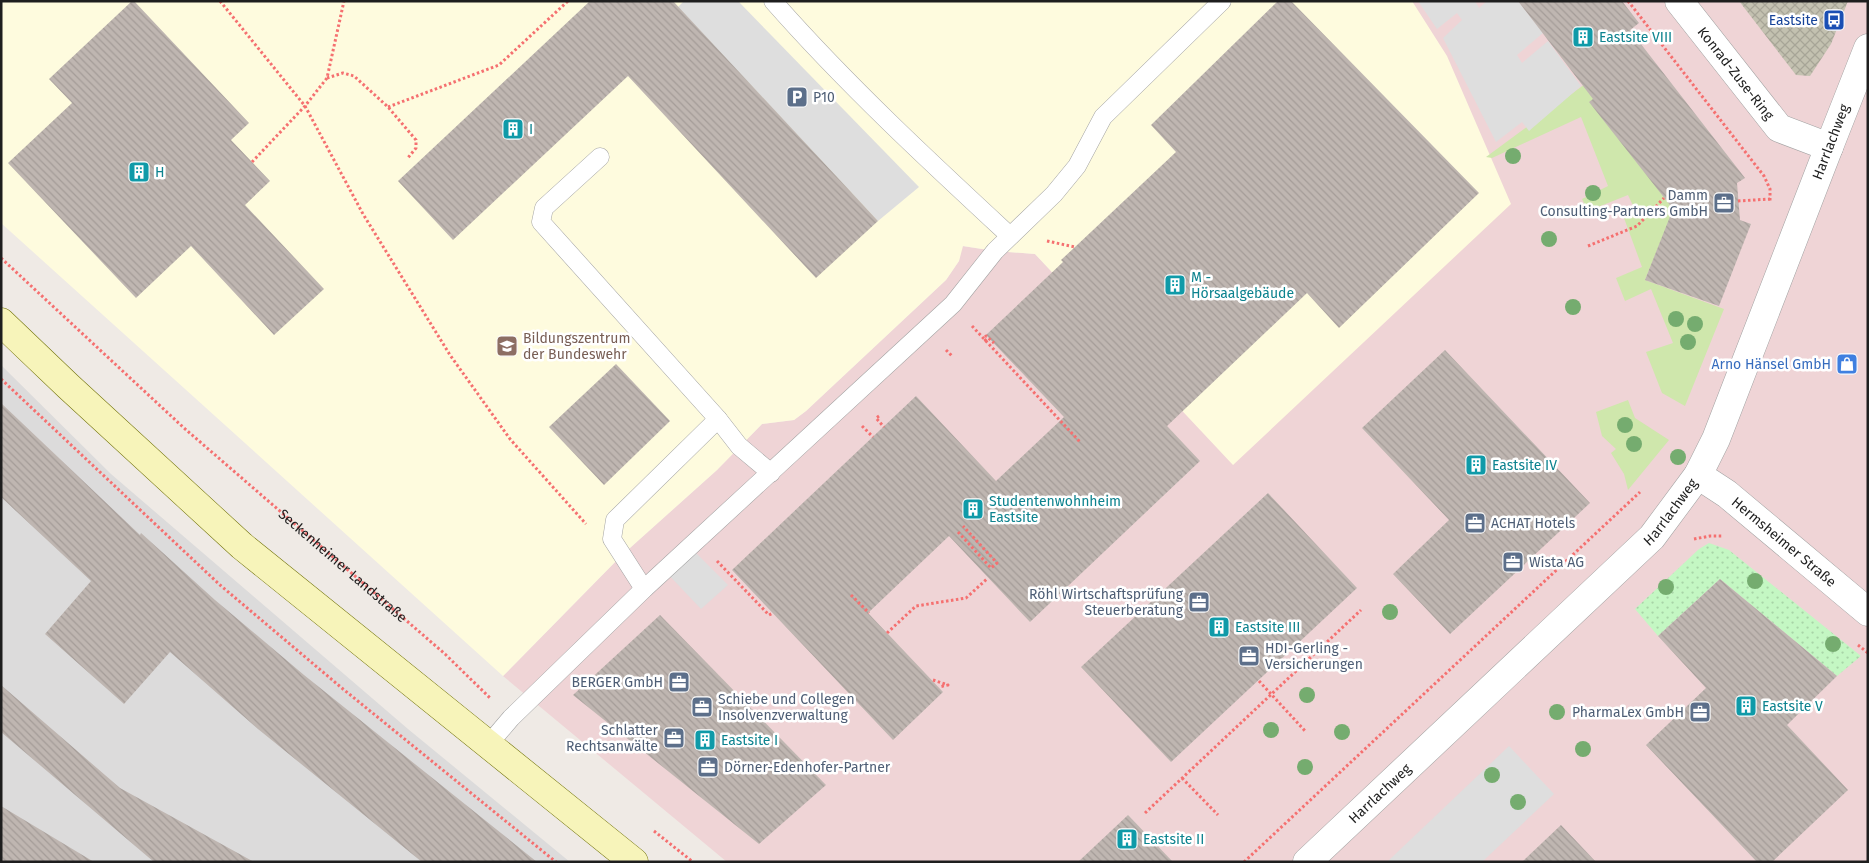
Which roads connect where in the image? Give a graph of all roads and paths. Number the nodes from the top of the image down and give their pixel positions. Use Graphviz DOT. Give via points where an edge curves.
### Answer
graph roads {
  1 [pos="220,1"];
  2 [pos="344,1"];
  3 [pos="568,1"];
  4 [pos="773,1"];
  5 [pos="1222,1"];
  6 [pos="1628,1"];
  7 [pos="1679,1"];
  8 [pos="1868,48"];
  9 [pos="327,78"];
  10 [pos="305,106"];
  11 [pos="388,107"];
  12 [pos="1830,147"];
  13 [pos="600,157"];
  14 [pos="407,159"];
  15 [pos="252,162"];
  16 [pos="1664,198"];
  17 [pos="1770,199"];
  18 [pos="1738,201"];
  19 [pos="1770,204"];
  20 [pos="1010,236"];
  21 [pos="1042,240"];
  22 [pos="1588,246"];
  23 [pos="1075,247"];
  24 [pos="1,258"];
  25 [pos="953,304"];
  26 [pos="1,322"];
  27 [pos="994,343"];
  28 [pos="990,347"];
  29 [pos="1,380"];
  30 [pos="718,419"];
  31 [pos="1080,443"];
  32 [pos="771,473"];
  33 [pos="1698,475"];
  34 [pos="1641,491"];
  35 [pos="963,526"];
  36 [pos="958,532"];
  37 [pos="1724,536"];
  38 [pos="612,539"];
  39 [pos="1690,543"];
  40 [pos="722,566"];
  41 [pos="988,578"];
  42 [pos="644,589"];
  43 [pos="851,595"];
  44 [pos="1361,610"];
  45 [pos="869,612"];
  46 [pos="1868,612"];
  47 [pos="773,613"];
  48 [pos="888,633"];
  49 [pos="1853,641"];
  50 [pos="1868,654"];
  51 [pos="933,680"];
  52 [pos="1259,681"];
  53 [pos="939,687"];
  54 [pos="1272,694"];
  55 [pos="511,718"];
  56 [pos="1306,732"];
  57 [pos="488,745"];
  58 [pos="1182,778"];
  59 [pos="1145,813"];
  60 [pos="1218,815"];
  61 [pos="648,826"];
  62 [pos="556,862"];
  63 [pos="634,862"];
  64 [pos="693,862"];
  65 [pos="1244,862"];
  66 [pos="1307,862"];
  1 -- 10 [label="path"];
  2 -- 9 [label="path"];
  3 -- 11 [label="path" via="499,65"];
  4 -- 20 [label="lane" via="848,80"];
  5 -- 20 [label="lane" via="1103,117 1077,166 1054,194"];
  6 -- 17 [label="path" via="1764,176 1770,189"];
  7 -- 12 [label="street, Konrad-Zuse-Ring" via="1779,128"];
  8 -- 12 [label="street, Harrlachweg"];
  9 -- 10 [label="path"];
  9 -- 11 [label="path" via="343,73 354,76"];
  10 -- 15 [label="path"];
  10 -- 38 [label="path" via="363,214 450,356 516,446 590,529"];
  11 -- 14 [label="path" via="416,140 416,148"];
  12 -- 33 [label="street, Harrlachweg" via="1716,440"];
  13 -- 30 [label="lane" via="544,208 541,222"];
  16 -- 22 [label="path" via="1637,226"];
  17 -- 18 [label="path"];
  17 -- 19 [label="path"];
  20 -- 25 [label="lane"];
  21 -- 23 [label="path"];
  24 -- 55 [label="path, Seckenheimer Landstraße" via="184,428 445,654"];
  25 -- 28 [label="path"];
  25 -- 32 [label="lane"];
  26 -- 57 [label="main road" via="242,546"];
  27 -- 28 [label="path" via="986,336 984,338"];
  28 -- 31 [label="path"];
  29 -- 62 [label="path" via="220,585 342,689"];
  30 -- 32 [label="lane" via="739,446"];
  30 -- 38 [label="lane" via="615,520"];
  32 -- 42 [label="lane"];
  33 -- 46 [label="street, Hermsheimer Straße" via="1727,494"];
  33 -- 66 [label="street, Harrlachweg" via="1652,537"];
  34 -- 65 [label="path"];
  35 -- 36 [label="path" via="997,563 991,568"];
  37 -- 39 [label="path" via="1695,539"];
  38 -- 42 [label="lane"];
  40 -- 47 [label="path" via="770,615"];
  41 -- 48 [label="path" via="966,598 916,606"];
  42 -- 55 [label="lane"];
  43 -- 45 [label="path"];
  44 -- 54 [label="path"];
  49 -- 50 [label="path"];
  51 -- 53 [label="path" via="948,685"];
  52 -- 54 [label="path"];
  54 -- 56 [label="path"];
  54 -- 58 [label="path"];
  55 -- 57 [label="lane"];
  57 -- 63 [label="main road"];
  58 -- 59 [label="path"];
  58 -- 60 [label="path"];
  61 -- 64 [label="path"];
}
